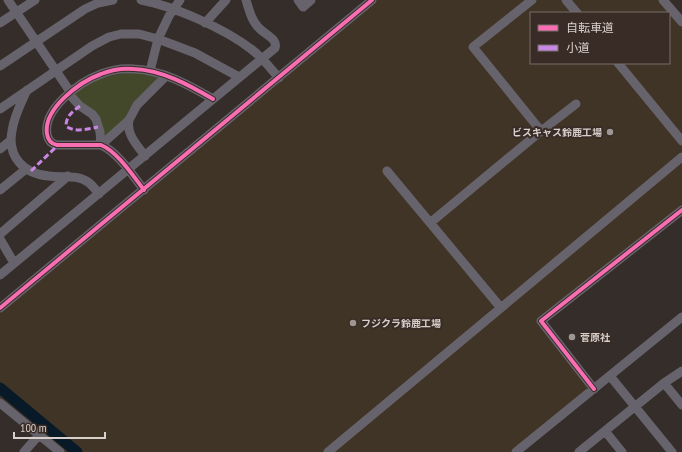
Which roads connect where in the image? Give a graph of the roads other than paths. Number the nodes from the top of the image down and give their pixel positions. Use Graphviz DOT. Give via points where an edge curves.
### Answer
graph roads {
  1 [pos="8,0"];
  2 [pos="35,0"];
  3 [pos="113,0"];
  4 [pos="141,0"];
  5 [pos="180,0"];
  6 [pos="226,0"];
  7 [pos="246,0"];
  8 [pos="298,0"];
  9 [pos="311,0"];
  10 [pos="372,0"];
  11 [pos="532,0"];
  12 [pos="566,0"];
  13 [pos="663,0"];
  14 [pos="173,10"];
  15 [pos="16,12"];
  16 [pos="576,12"];
  17 [pos="682,22"];
  18 [pos="0,23"];
  19 [pos="205,23"];
  20 [pos="158,39"];
  21 [pos="35,41"];
  22 [pos="262,58"];
  23 [pos="619,64"];
  24 [pos="0,66"];
  25 [pos="55,71"];
  26 [pos="150,71"];
  27 [pos="166,76"];
  28 [pos="239,77"];
  29 [pos="279,78"];
  30 [pos="27,90"];
  31 [pos="70,94"];
  32 [pos="213,99"];
  33 [pos="576,104"];
  34 [pos="0,109"];
  35 [pos="129,120"];
  36 [pos="541,131"];
  37 [pos="11,140"];
  38 [pos="682,141"];
  39 [pos="101,145"];
  40 [pos="0,149"];
  41 [pos="145,156"];
  42 [pos="682,157"];
  43 [pos="26,169"];
  44 [pos="129,170"];
  45 [pos="387,171"];
  46 [pos="68,176"];
  47 [pos="0,190"];
  48 [pos="144,190"];
  49 [pos="99,194"];
  50 [pos="682,210"];
  51 [pos="430,224"];
  52 [pos="0,234"];
  53 [pos="0,240"];
  54 [pos="14,263"];
  55 [pos="0,276"];
  56 [pos="0,308"];
  57 [pos="501,308"];
  58 [pos="682,317"];
  59 [pos="682,371"];
  60 [pos="610,376"];
  61 [pos="664,382"];
  62 [pos="594,389"];
  63 [pos="0,403"];
  64 [pos="682,405"];
  65 [pos="635,406"];
  66 [pos="605,431"];
  67 [pos="39,435"];
  68 [pos="24,452"];
  69 [pos="60,452"];
  70 [pos="328,452"];
  71 [pos="516,452"];
  72 [pos="579,452"];
  73 [pos="622,452"];
  74 [pos="672,452"];
  1 -- 15 [label="street"];
  2 -- 15 [label="street"];
  3 -- 21 [label="street" via="84,9"];
  4 -- 14 [label="street"];
  5 -- 14 [label="street"];
  6 -- 19 [label="street"];
  7 -- 22 [label="street" via="257,26 275,41 275,48"];
  8 -- 9 [label="street" via="303,6"];
  10 -- 29 [label="street"];
  11 -- 36 [label="street" via="473,47"];
  12 -- 16 [label="street"];
  13 -- 17 [label="street"];
  14 -- 19 [label="street"];
  14 -- 20 [label="street"];
  15 -- 18 [label="street"];
  15 -- 21 [label="street"];
  19 -- 22 [label="street" via="230,35"];
  20 -- 25 [label="street" via="132,33 109,37"];
  20 -- 26 [label="street"];
  20 -- 28 [label="street" via="195,54"];
  21 -- 24 [label="street"];
  21 -- 25 [label="street"];
  22 -- 28 [label="street"];
  22 -- 29 [label="street"];
  23 -- 38 [label="street"];
  25 -- 30 [label="street"];
  25 -- 31 [label="street"];
  26 -- 27 [label="street"];
  26 -- 31 [label="street" via="126,69 106,72"];
  27 -- 32 [label="street"];
  27 -- 35 [label="street" via="137,105"];
  28 -- 32 [label="street"];
  29 -- 48 [label="street"];
  30 -- 34 [label="street"];
  30 -- 37 [label="street" via="14,120"];
  31 -- 39 [label="street" via="96,119"];
  31 -- 39 [label="street" via="56,105 50,116 46,128 49,140 56,145"];
  32 -- 41 [label="street"];
  33 -- 36 [label="street"];
  35 -- 39 [label="street"];
  35 -- 41 [label="street" via="129,132"];
  36 -- 51 [label="street"];
  37 -- 40 [label="street"];
  37 -- 43 [label="street" via="14,154"];
  39 -- 44 [label="street" via="113,153"];
  41 -- 44 [label="street"];
  42 -- 57 [label="street"];
  43 -- 46 [label="street" via="49,176"];
  43 -- 47 [label="street"];
  44 -- 48 [label="street"];
  44 -- 49 [label="street"];
  45 -- 51 [label="street"];
  46 -- 49 [label="street" via="89,183"];
  46 -- 52 [label="street"];
  48 -- 56 [label="street"];
  49 -- 54 [label="street"];
  50 -- 62 [label="street" via="542,321"];
  51 -- 57 [label="street"];
  53 -- 54 [label="street"];
  54 -- 55 [label="street"];
  57 -- 70 [label="street"];
  58 -- 60 [label="street"];
  59 -- 61 [label="street"];
  60 -- 62 [label="street"];
  60 -- 65 [label="street"];
  61 -- 64 [label="street"];
  61 -- 65 [label="street"];
  62 -- 71 [label="street"];
  63 -- 67 [label="street"];
  65 -- 66 [label="street"];
  65 -- 74 [label="street"];
  66 -- 72 [label="street"];
  66 -- 73 [label="street"];
  67 -- 68 [label="street"];
  67 -- 69 [label="street"];
}
